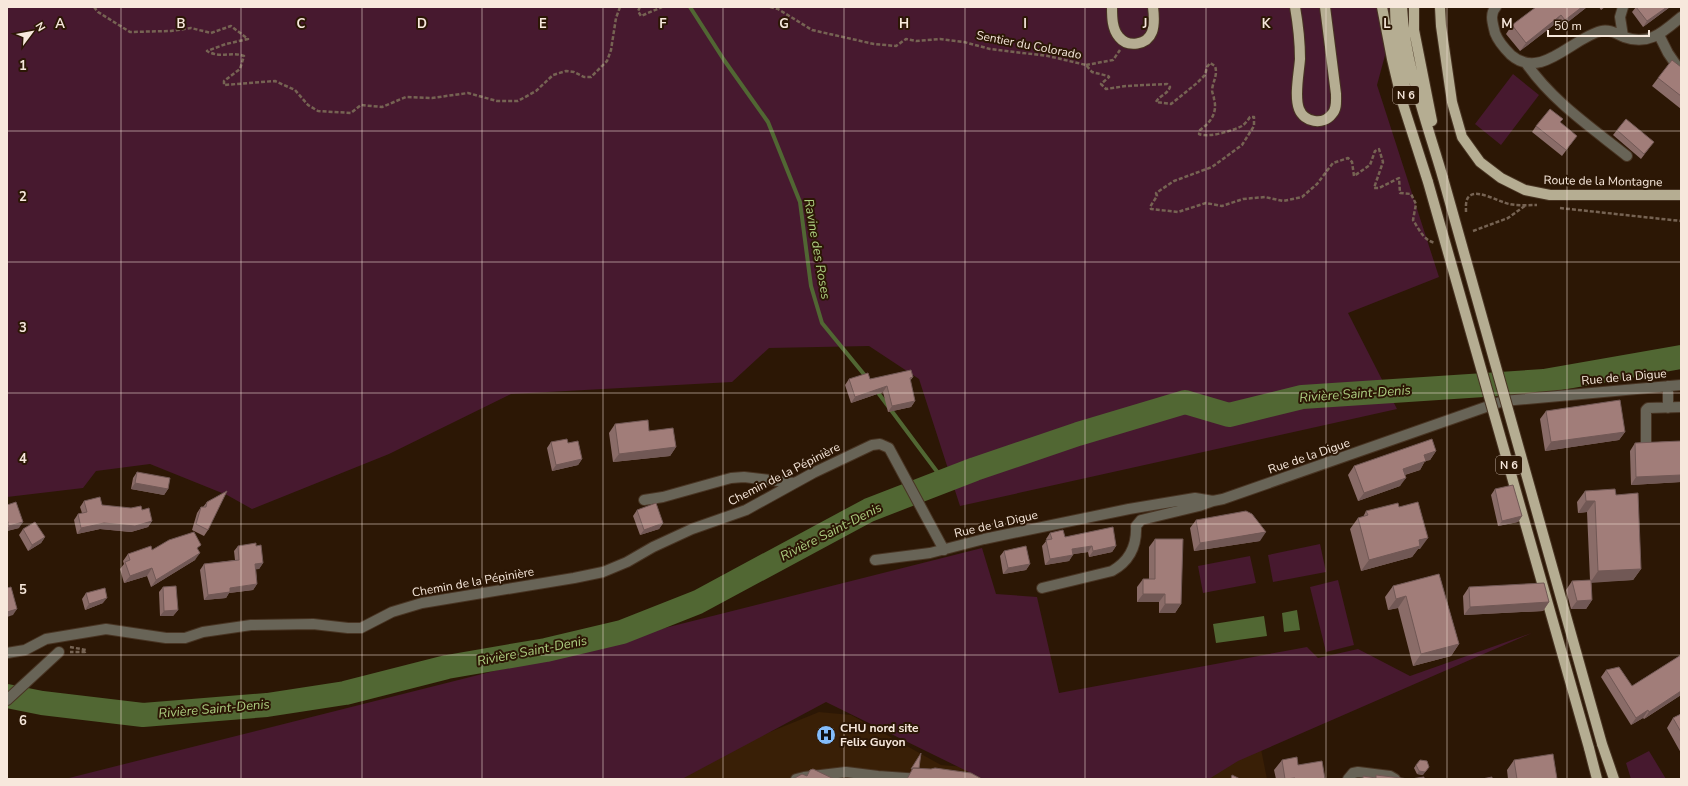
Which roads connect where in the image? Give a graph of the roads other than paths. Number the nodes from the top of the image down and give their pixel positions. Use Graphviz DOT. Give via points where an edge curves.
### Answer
graph roads {
  1 [pos="1112,7"];
  2 [pos="1153,7"];
  3 [pos="1295,7"];
  4 [pos="1325,7"];
  5 [pos="1382,7"];
  6 [pos="1395,7"];
  7 [pos="1402,7"];
  8 [pos="1414,7"];
  9 [pos="1440,7"];
  10 [pos="1496,7"];
  11 [pos="1623,7"];
  12 [pos="1681,17"];
  13 [pos="1659,34"];
  14 [pos="1624,36"];
  15 [pos="1526,63"];
  16 [pos="1681,72"];
  17 [pos="1627,156"];
  18 [pos="1443,178"];
  19 [pos="1428,182"];
  20 [pos="1681,195"];
  21 [pos="1681,385"];
  22 [pos="1668,386"];
  23 [pos="1681,407"];
  24 [pos="1668,408"];
  25 [pos="1646,445"];
  26 [pos="894,458"];
  27 [pos="795,483"];
  28 [pos="644,500"];
  29 [pos="1213,501"];
  30 [pos="942,547"];
  31 [pos="875,560"];
  32 [pos="1042,588"];
  33 [pos="62,649"];
  34 [pos="7,653"];
  35 [pos="7,700"];
  36 [pos="885,777"];
  37 [pos="796,779"];
  38 [pos="920,779"];
  39 [pos="1348,779"];
  40 [pos="1395,779"];
  41 [pos="1597,779"];
  42 [pos="1614,779"];
  1 -- 2 [label="main road" via="1113,24 1118,37 1125,43 1133,44 1142,43 1152,32 1155,19"];
  3 -- 4 [label="main road" via="1300,59 1297,102 1303,116 1318,122 1332,114 1336,106"];
  5 -- 19 [label="main road" via="1402,100"];
  6 -- 19 [label="main road, N 6" via="1396,36 1406,92"];
  7 -- 18 [label="main road, N 6" via="1403,30 1418,94"];
  8 -- 18 [label="main road" via="1414,30"];
  9 -- 20 [label="main road, Route de la Montagne" via="1440,26 1452,102 1462,137 1480,162 1525,190 1550,195"];
  10 -- 15 [label="street" via="1491,19 1496,36 1504,48"];
  11 -- 14 [label="street" via="1620,17"];
  12 -- 13 [label="street"];
  13 -- 14 [label="street" via="1641,41"];
  13 -- 16 [label="street"];
  14 -- 15 [label="street" via="1603,30 1551,59 1541,63"];
  15 -- 17 [label="street" via="1537,80 1552,94"];
  18 -- 42 [label="main road, N 6, bridge"];
  19 -- 41 [label="main road, N 6, bridge"];
  21 -- 22 [label="street, Rue de la Digue"];
  22 -- 24 [label="street"];
  22 -- 29 [label="street, Rue de la Digue" via="1503,401 1224,500"];
  23 -- 24 [label="street"];
  24 -- 25 [label="street" via="1646,410"];
  26 -- 27 [label="street, Chemin de la Pépinière" via="885,445 872,445"];
  26 -- 30 [label="street, Rue de la Digue"];
  27 -- 28 [label="street" via="744,477 731,478"];
  27 -- 34 [label="street, Chemin de la Pépinière" via="746,510 692,529 603,572 422,603 392,612 361,628 313,624 251,625 203,632 185,638 166,638 106,629 46,639 25,650"];
  29 -- 30 [label="street, Rue de la Digue" via="1195,498 1130,509"];
  29 -- 32 [label="street" via="1141,520 1136,526 1136,541 1131,554 1112,571"];
  30 -- 31 [label="street, Rue de la Digue"];
  33 -- 35 [label="street"];
  36 -- 37 [label="street" via="846,772"];
  36 -- 38 [label="street"];
  39 -- 40 [label="street" via="1353,773 1358,772 1390,776"];
}
